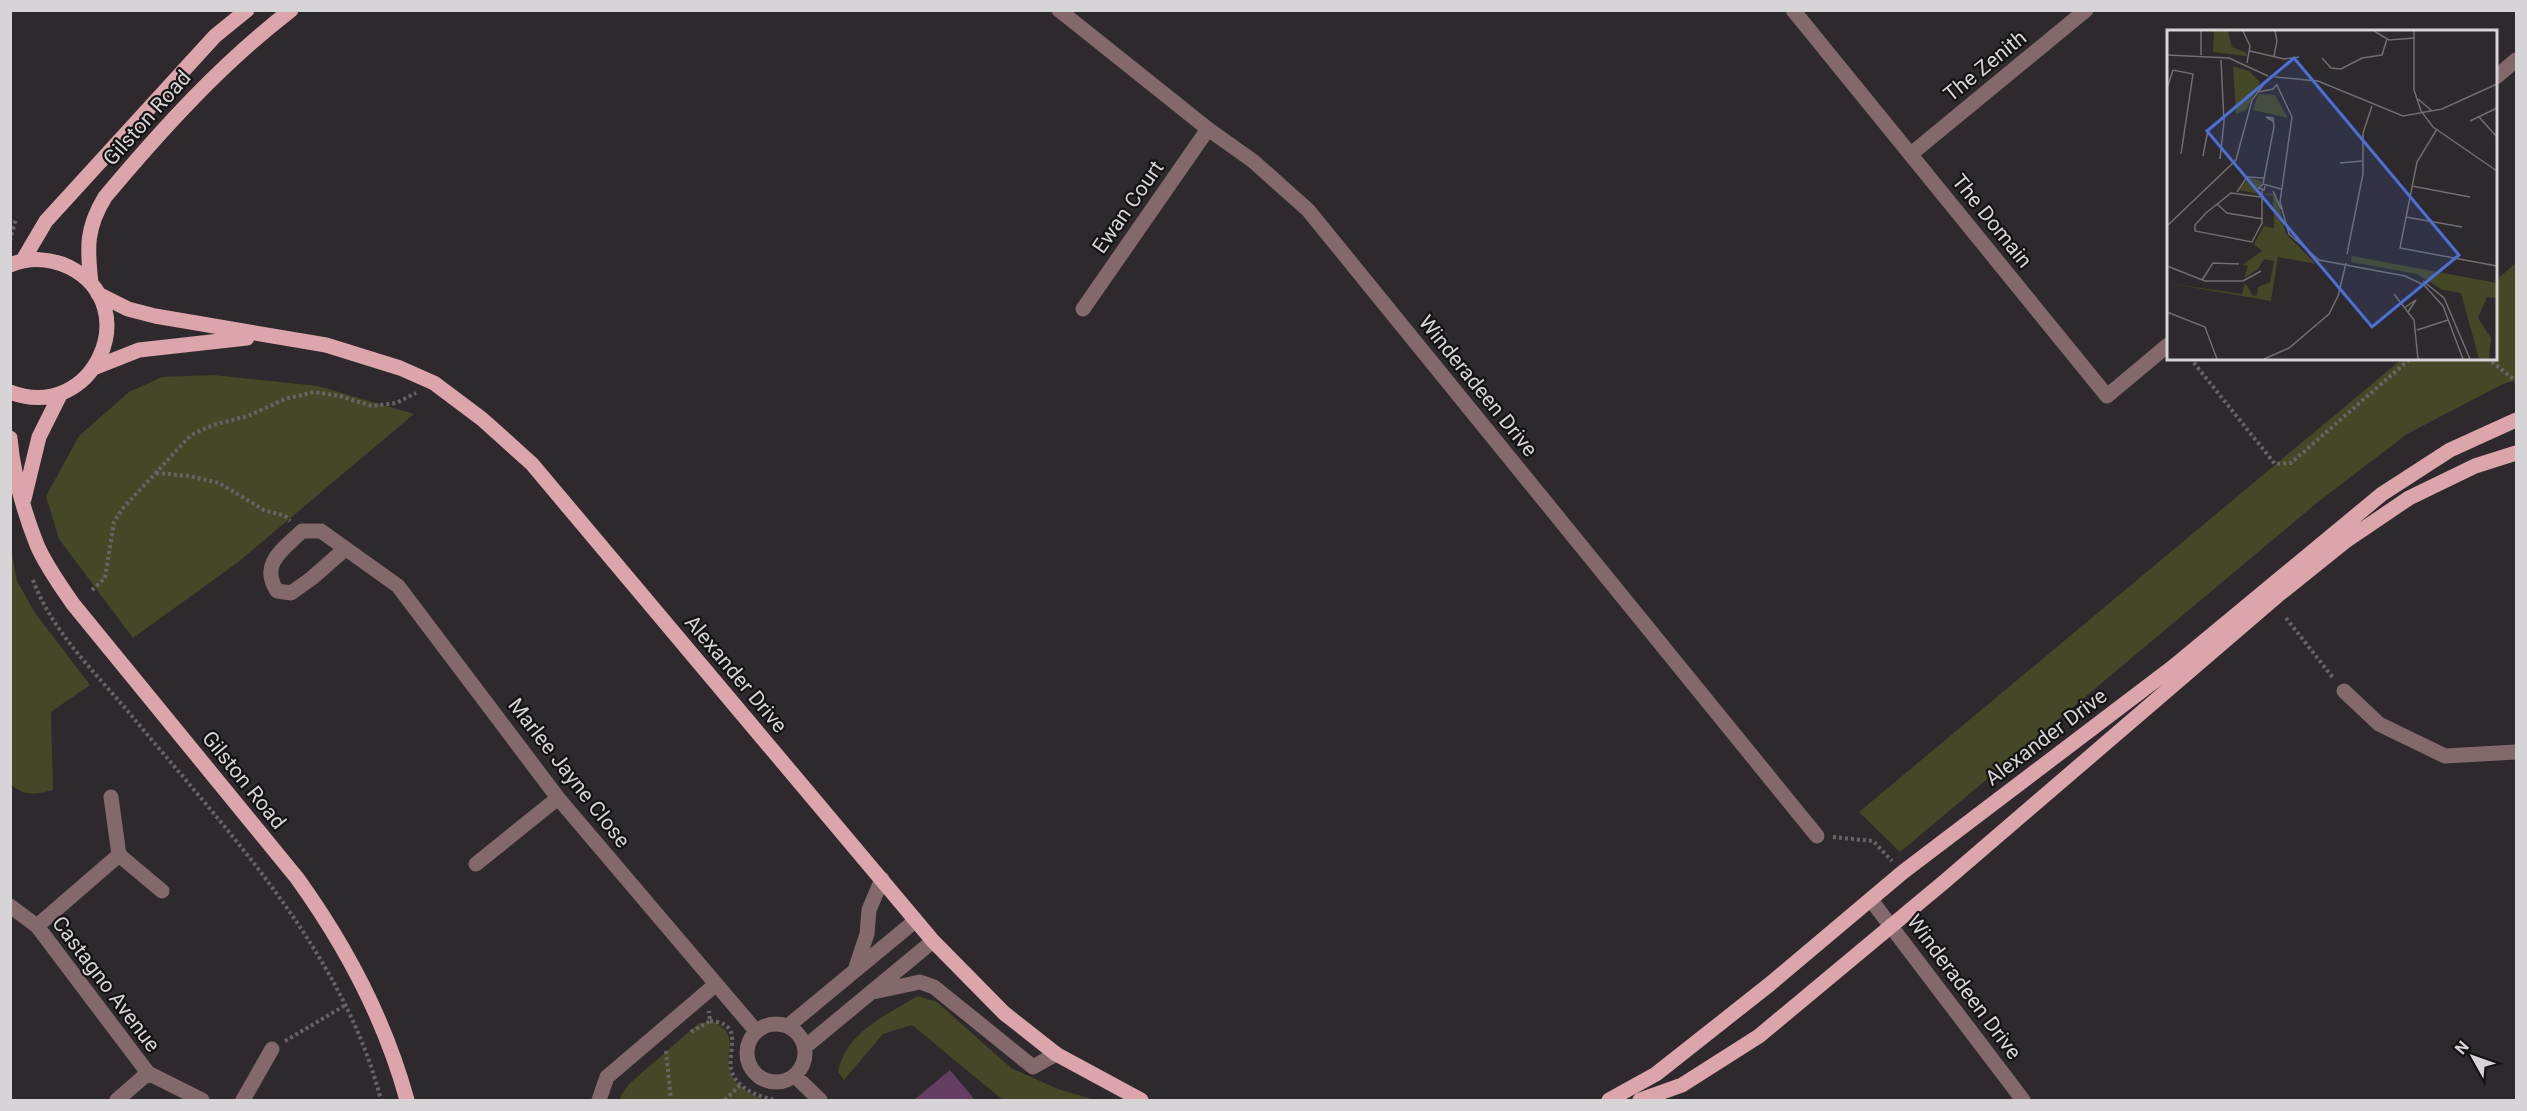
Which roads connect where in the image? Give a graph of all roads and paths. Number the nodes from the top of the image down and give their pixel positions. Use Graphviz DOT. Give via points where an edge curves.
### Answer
graph roads {
  1 [pos="247,10"];
  2 [pos="291,10"];
  3 [pos="1059,10"];
  4 [pos="1793,10"];
  5 [pos="2086,10"];
  6 [pos="2517,60"];
  7 [pos="2497,76"];
  8 [pos="1208,129"];
  9 [pos="1911,154"];
  10 [pos="16,218"];
  11 [pos="10,241"];
  12 [pos="17,263"];
  13 [pos="95,289"];
  14 [pos="1083,309"];
  15 [pos="265,336"];
  16 [pos="2167,347"];
  17 [pos="2192,360"];
  18 [pos="2409,360"];
  19 [pos="2490,360"];
  20 [pos="96,367"];
  21 [pos="2517,381"];
  22 [pos="434,383"];
  23 [pos="10,392"];
  24 [pos="60,394"];
  25 [pos="2517,420"];
  26 [pos="10,438"];
  27 [pos="2517,453"];
  28 [pos="156,473"];
  29 [pos="24,501"];
  30 [pos="302,531"];
  31 [pos="345,549"];
  32 [pos="92,590"];
  33 [pos="2286,618"];
  34 [pos="52,620"];
  35 [pos="2344,691"];
  36 [pos="2517,752"];
  37 [pos="111,797"];
  38 [pos="558,798"];
  39 [pos="1817,836"];
  40 [pos="119,855"];
  41 [pos="476,864"];
  42 [pos="1903,872"];
  43 [pos="882,879"];
  44 [pos="162,891"];
  45 [pos="1871,900"];
  46 [pos="10,906"];
  47 [pos="915,921"];
  48 [pos="1892,925"];
  49 [pos="37,926"];
  50 [pos="933,941"];
  51 [pos="855,970"];
  52 [pos="711,988"];
  53 [pos="873,992"];
  54 [pos="344,1006"];
  55 [pos="710,1021"];
  56 [pos="788,1026"];
  57 [pos="756,1031"];
  58 [pos="681,1037"];
  59 [pos="674,1044"];
  60 [pos="806,1047"];
  61 [pos="272,1048"];
  62 [pos="1056,1054"];
  63 [pos="147,1072"];
  64 [pos="795,1076"];
  65 [pos="741,1084"];
  66 [pos="117,1101"];
  67 [pos="202,1101"];
  68 [pos="243,1101"];
  69 [pos="381,1101"];
  70 [pos="407,1101"];
  71 [pos="599,1101"];
  72 [pos="671,1101"];
  73 [pos="725,1101"];
  74 [pos="775,1101"];
  75 [pos="820,1101"];
  76 [pos="1141,1101"];
  77 [pos="1609,1101"];
  78 [pos="1640,1101"];
  79 [pos="2023,1101"];
  1 -- 12 [label="main road, Gilston Road" via="215,36 46,221"];
  2 -- 13 [label="main road, Gilston Road" via="215,74 105,197 94,216 87,250"];
  3 -- 8 [label="street, Winderadeen Drive"];
  4 -- 9 [label="street, The Domain"];
  5 -- 9 [label="street, The Zenith"];
  6 -- 7 [label="street"];
  8 -- 14 [label="street, Ewan Court"];
  8 -- 39 [label="street, Winderadeen Drive" via="1253,161 1308,210"];
  9 -- 16 [label="street, The Domain" via="2107,396"];
  10 -- 11 [label="path"];
  12 -- 13 [label="main road, Alexander Drive" via="42,259 60,262 77,271"];
  13 -- 15 [label="main road, Alexander Drive" via="128,309"];
  13 -- 20 [label="main road, Gilston Road" via="105,312 107,331"];
  15 -- 20 [label="main road, Alexander Drive" via="139,351"];
  15 -- 22 [label="main road, Alexander Drive" via="360,354"];
  17 -- 18 [label="path" via="2275,464 2291,463"];
  19 -- 21 [label="path"];
  20 -- 24 [label="main road" via="80,383"];
  22 -- 28 [label="path" via="396,403 372,406 314,392 285,399 191,435"];
  22 -- 43 [label="main road, Alexander Drive" via="532,464"];
  23 -- 24 [label="main road" via="41,398"];
  24 -- 29 [label="main road, Gilston Road" via="39,437"];
  25 -- 42 [label="main road, Alexander Drive" via="2450,450 2382,494 2173,667"];
  26 -- 29 [label="main road, Gilston Road" via="12,466"];
  27 -- 48 [label="main road, Alexander Drive" via="2475,466 2418,493 2347,540"];
  28 -- 30 [label="path" via="219,483 264,510 285,516"];
  28 -- 32 [label="path" via="122,508 114,522 105,578"];
  29 -- 70 [label="main road, Gilston Road" via="37,546 73,604 316,904 370,1000 393,1052"];
  30 -- 31 [label="street, Marlee Jayne Close" via="321,531"];
  30 -- 31 [label="street" via="274,558 270,581 277,591 291,593"];
  31 -- 38 [label="street, Marlee Jayne Close" via="398,586"];
  33 -- 35 [label="path"];
  34 -- 54 [label="path" via="279,897 317,953"];
  35 -- 36 [label="street" via="2379,724 2445,756"];
  37 -- 40 [label="street"];
  38 -- 41 [label="street"];
  38 -- 52 [label="street, Marlee Jayne Close"];
  39 -- 42 [label="path" via="1873,841"];
  40 -- 44 [label="street"];
  40 -- 49 [label="street"];
  42 -- 45 [label="main road, Alexander Drive"];
  43 -- 47 [label="main road, Alexander Drive"];
  43 -- 51 [label="street" via="869,910 867,934"];
  45 -- 48 [label="street, Winderadeen Drive"];
  45 -- 77 [label="main road, Alexander Drive" via="1656,1074"];
  46 -- 49 [label="street, Castagno Avenue"];
  47 -- 50 [label="main road, Alexander Drive"];
  47 -- 51 [label="street"];
  48 -- 78 [label="main road, Alexander Drive" via="1759,1036 1682,1085"];
  48 -- 79 [label="street, Winderadeen Drive"];
  49 -- 63 [label="street, Castagno Avenue"];
  50 -- 53 [label="street"];
  50 -- 62 [label="main road, Alexander Drive" via="1004,1013"];
  51 -- 56 [label="street"];
  52 -- 55 [label="path"];
  52 -- 57 [label="street, Marlee Jayne Close"];
  52 -- 71 [label="street" via="607,1077"];
  53 -- 60 [label="street"];
  53 -- 62 [label="street" via="920,982 934,987 1033,1067"];
  54 -- 61 [label="path"];
  54 -- 69 [label="path"];
  55 -- 58 [label="path"];
  55 -- 65 [label="path" via="730,1031 734,1041 731,1069"];
  56 -- 57 [label="street" via="771,1023"];
  56 -- 60 [label="street" via="800,1035"];
  57 -- 64 [label="street" via="746,1053 754,1073 773,1083"];
  59 -- 72 [label="path" via="666,1050"];
  60 -- 64 [label="street" via="805,1060"];
  61 -- 68 [label="street"];
  62 -- 76 [label="main road, Alexander Drive"];
  63 -- 66 [label="street"];
  63 -- 67 [label="street, Castagno Avenue"];
  64 -- 75 [label="street"];
  65 -- 73 [label="path"];
  65 -- 74 [label="path" via="752,1093"];
}
